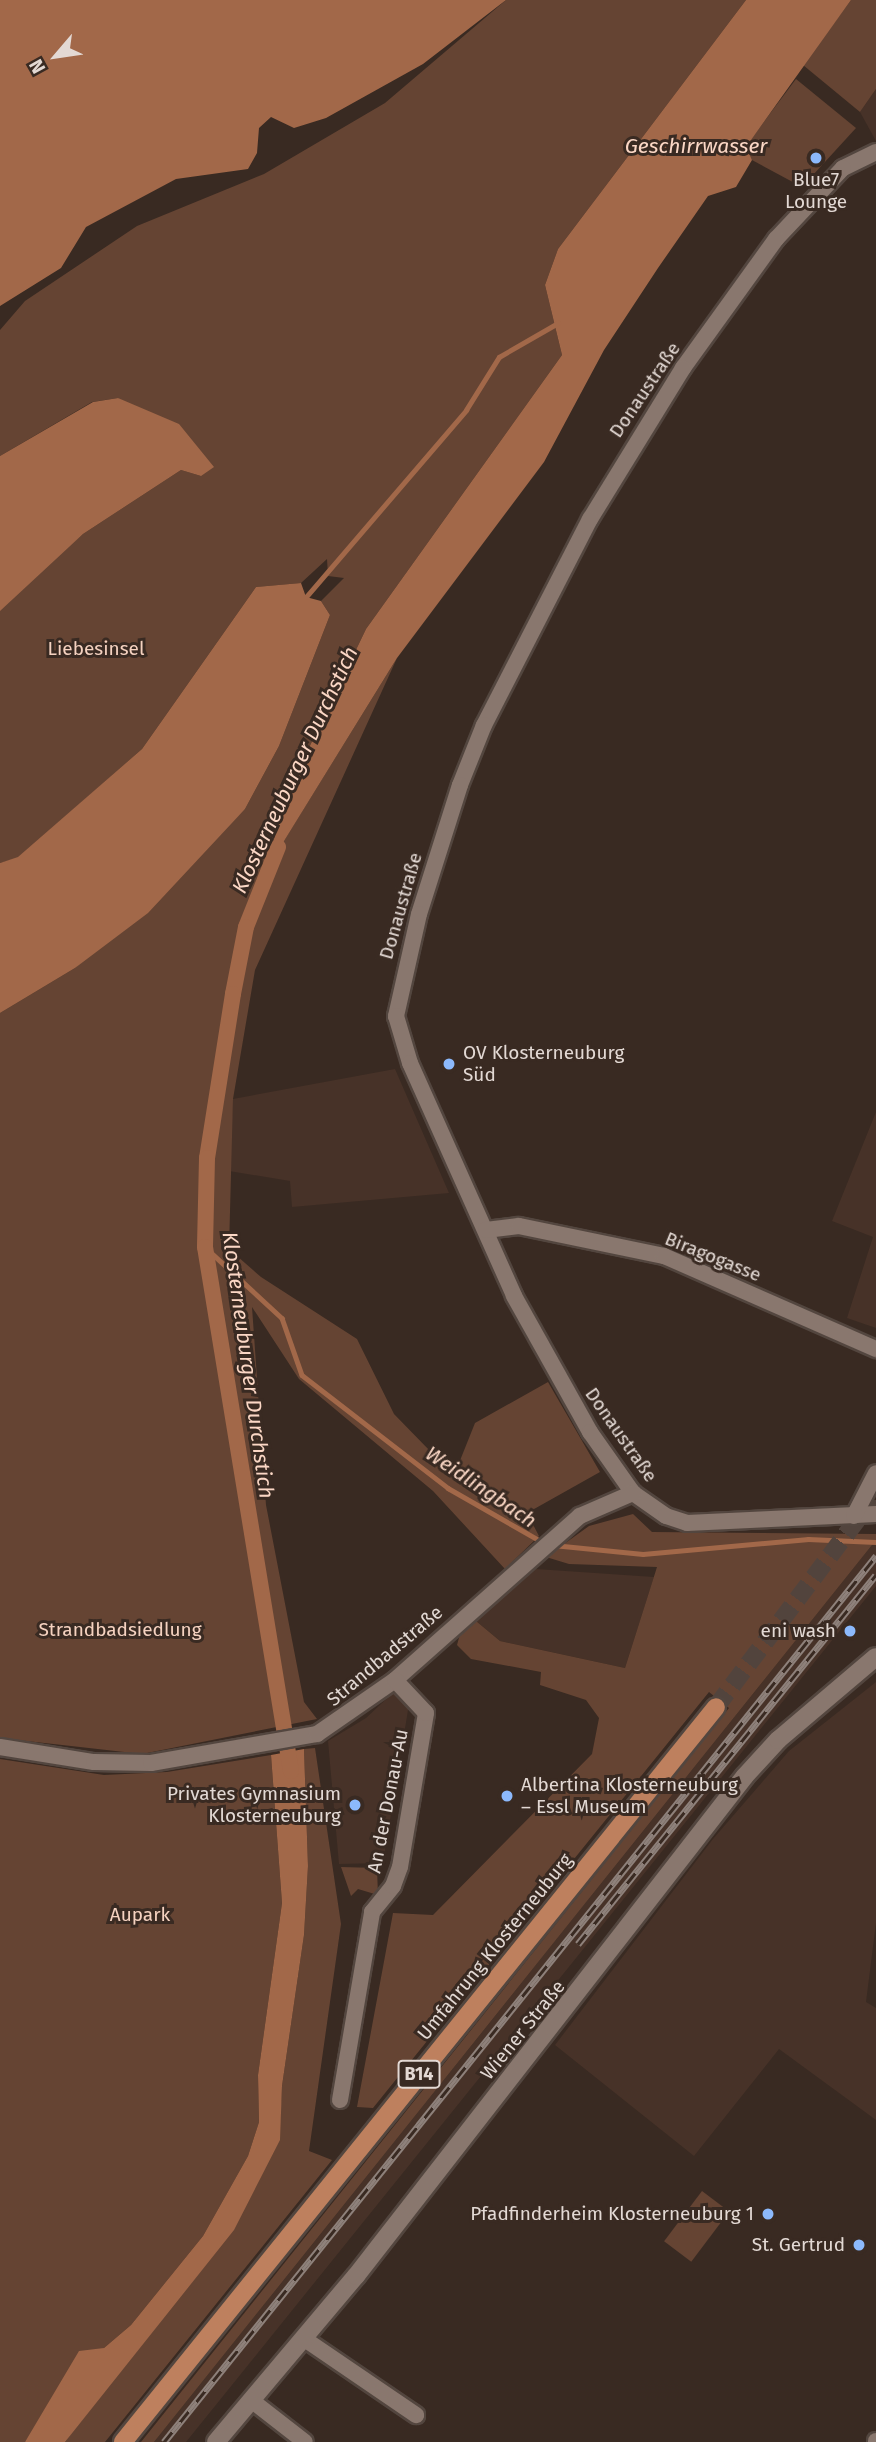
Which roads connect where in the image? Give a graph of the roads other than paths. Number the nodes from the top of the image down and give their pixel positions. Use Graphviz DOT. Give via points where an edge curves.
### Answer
graph roads {
  1 [pos="873,152"];
  2 [pos="492,1229"];
  3 [pos="876,1349"];
  4 [pos="876,1473"];
  5 [pos="634,1493"];
  6 [pos="876,1514"];
  7 [pos="855,1516"];
  8 [pos="876,1657"];
  9 [pos="395,1680"];
  10 [pos="716,1707"];
  11 [pos="0,1747"];
  12 [pos="340,2100"];
  13 [pos="303,2338"];
  14 [pos="251,2400"];
  15 [pos="416,2415"];
  16 [pos="123,2442"];
  17 [pos="216,2442"];
  18 [pos="305,2442"];
  1 -- 2 [label="street, Donaustraße" via="843,168 776,239 630,448 537,620 460,785 419,914 396,1016 400,1038 456,1164"];
  2 -- 3 [label="street, Biragogasse" via="519,1226 664,1256"];
  2 -- 5 [label="street, Donaustraße" via="547,1360"];
  4 -- 7 [label="street"];
  5 -- 7 [label="street, Donaustraße" via="666,1516 687,1523"];
  5 -- 9 [label="street, Strandbadstraße" via="597,1506 570,1524"];
  6 -- 7 [label="street, Donaustraße"];
  8 -- 13 [label="street, Wiener Straße" via="778,1740 745,1776 613,1950"];
  9 -- 11 [label="street, Strandbadstraße" via="317,1734 258,1746 151,1763 94,1762"];
  9 -- 12 [label="street, An der Donau-Au" via="426,1713 400,1867 393,1886 372,1912"];
  10 -- 16 [label="main road, Umfahrung Klosterneuburg / B14"];
  13 -- 14 [label="street, Wiener Straße"];
  13 -- 15 [label="street"];
  14 -- 17 [label="street, Wiener Straße"];
  14 -- 18 [label="street"];
}
